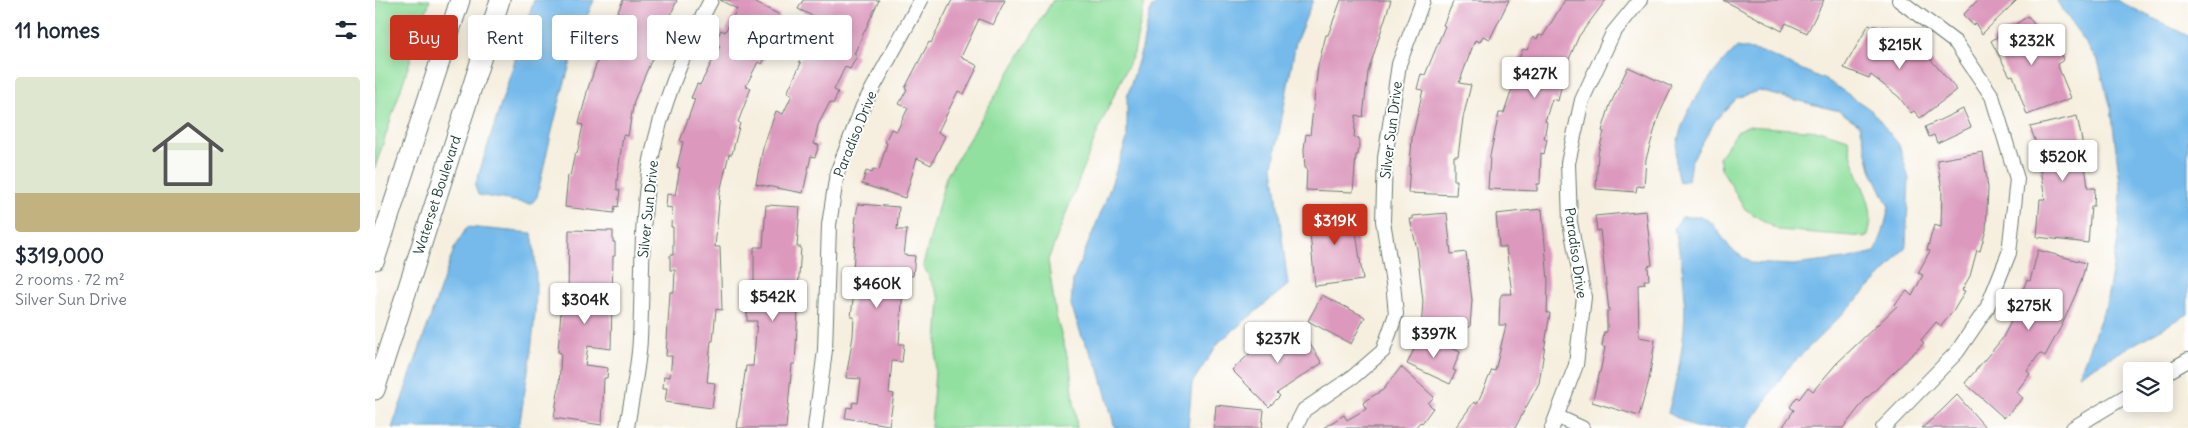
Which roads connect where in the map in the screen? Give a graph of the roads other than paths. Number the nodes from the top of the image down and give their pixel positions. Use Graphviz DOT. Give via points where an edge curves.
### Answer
graph roads {
  1 [pos="460,0"];
  2 [pos="500,0"];
  3 [pos="711,0"];
  4 [pos="921,0"];
  5 [pos="1423,0"];
  6 [pos="1640,0"];
  7 [pos="1899,0"];
  8 [pos="375,260"];
  9 [pos="2188,360"];
  10 [pos="2173,369"];
  11 [pos="375,390"];
  12 [pos="2123,398"];
  13 [pos="1555,422"];
  14 [pos="627,428"];
  15 [pos="815,428"];
  16 [pos="1295,428"];
  17 [pos="1582,428"];
  18 [pos="1883,428"];
  19 [pos="2073,428"];
  1 -- 8 [label="street"];
  2 -- 11 [label="street, Waterset Boulevard"];
  3 -- 14 [label="street, Silver Sun Drive" via="691,36 668,98 651,160 643,238 640,340"];
  4 -- 15 [label="street, Paradiso Drive" via="863,106 837,173 829,225 825,350"];
  5 -- 16 [label="street, Silver Sun Drive" via="1399,64 1385,158 1383,221 1396,314 1383,351 1354,376 1304,410"];
  6 -- 13 [label="street, Paradiso Drive" via="1613,33 1582,100 1568,163 1570,222 1584,297 1577,366"];
  7 -- 18 [label="street" via="1956,43 1992,96 2017,179 2009,253 1987,308 1957,352"];
  9 -- 10 [label="street"];
  12 -- 19 [label="street"];
  13 -- 17 [label="street"];
}
